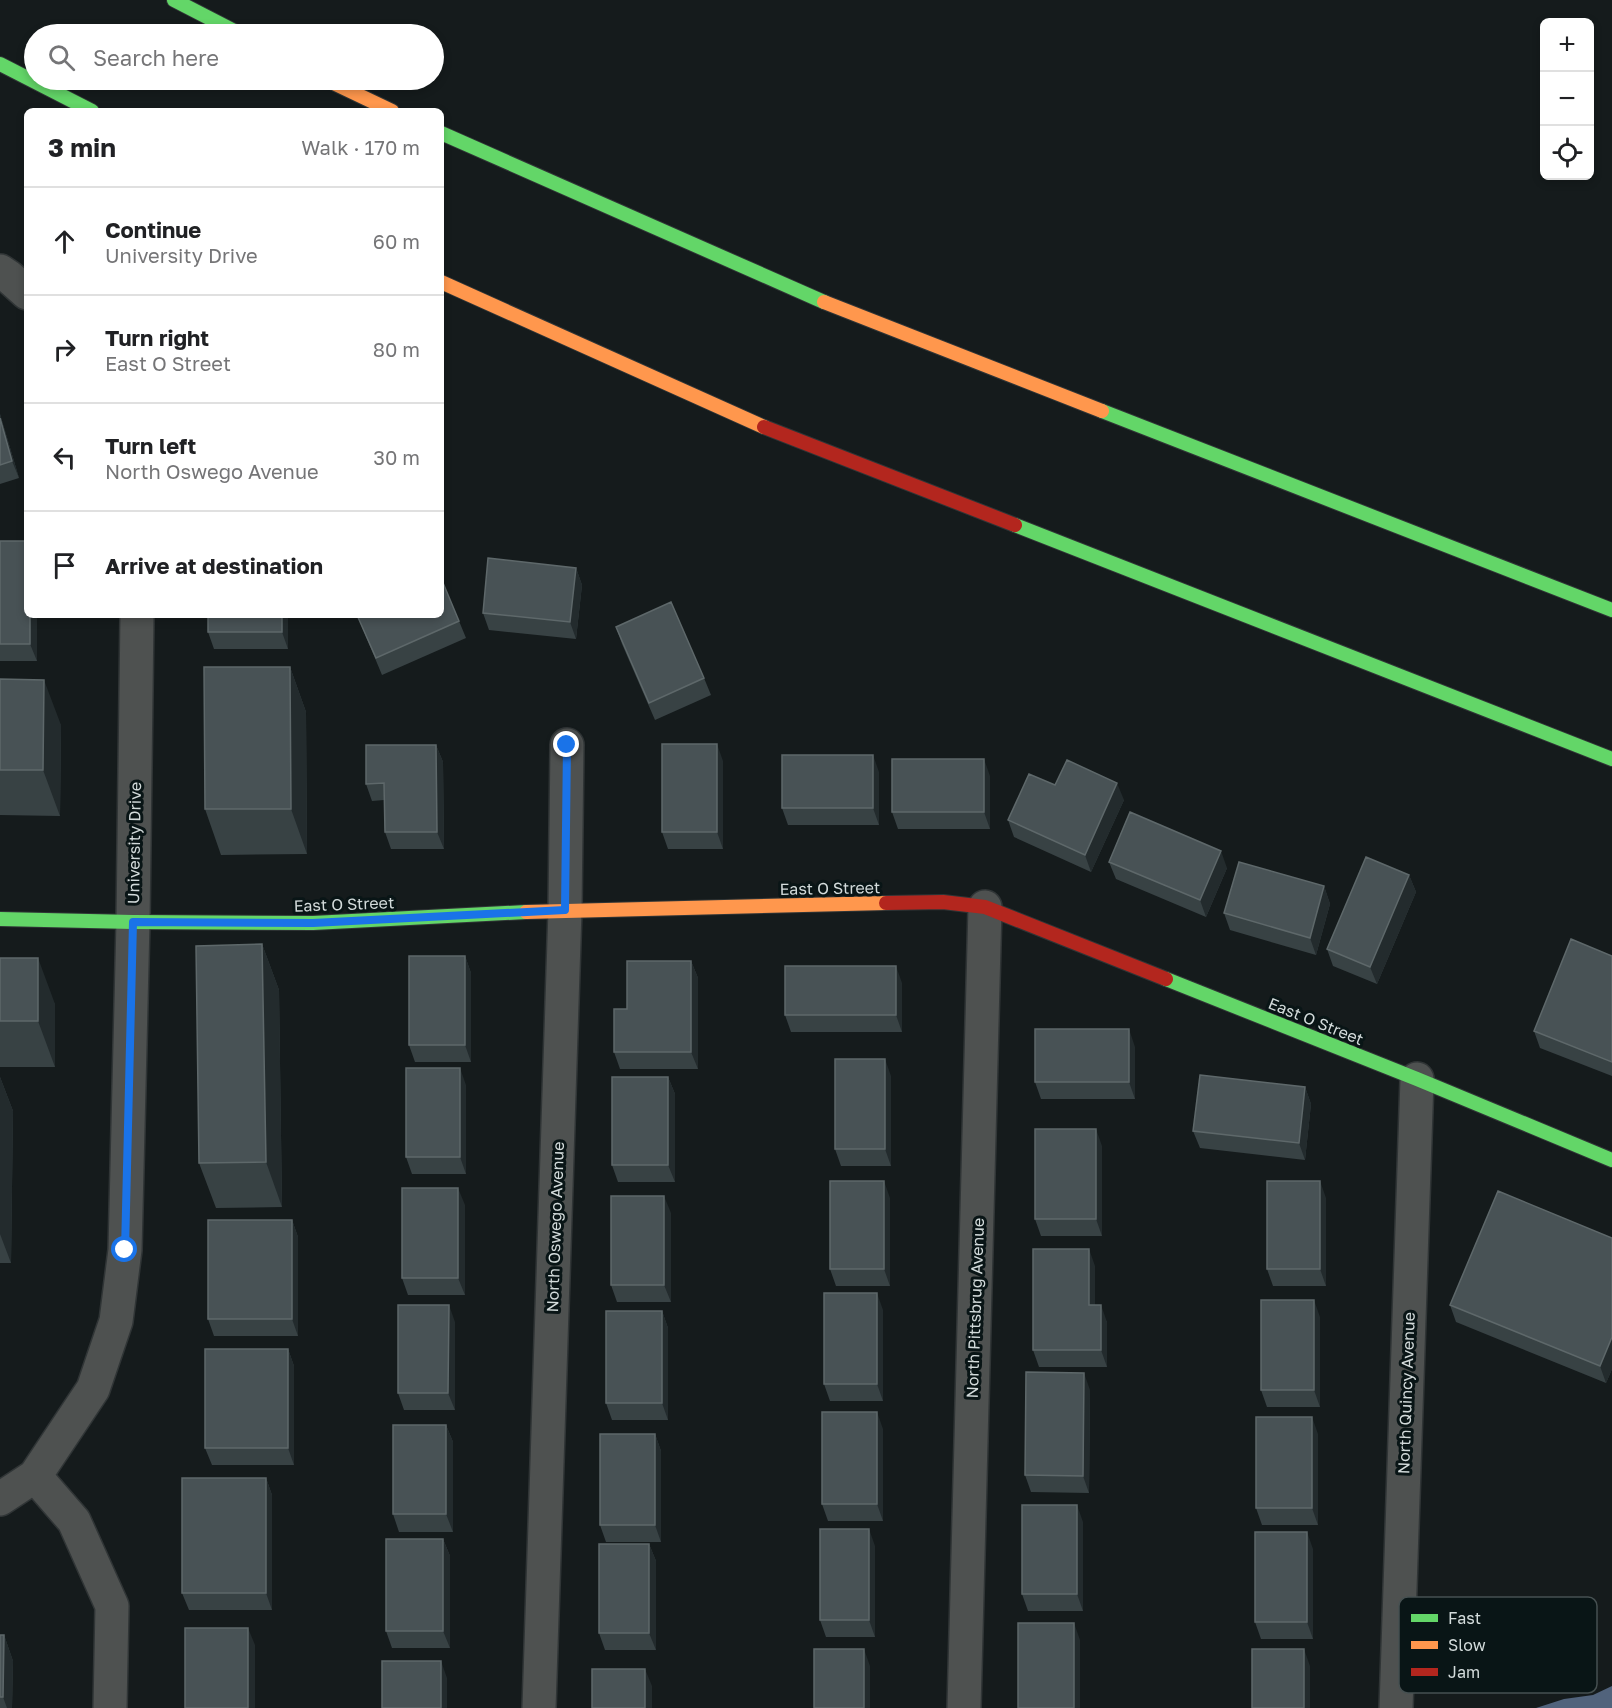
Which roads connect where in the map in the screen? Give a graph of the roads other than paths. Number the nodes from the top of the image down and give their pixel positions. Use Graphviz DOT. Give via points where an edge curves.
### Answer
graph roads {
  1 [pos="174,0"];
  2 [pos="221,24"];
  3 [pos="0,64"];
  4 [pos="24,76"];
  5 [pos="51,90"];
  6 [pos="348,90"];
  7 [pos="86,108"];
  8 [pos="386,108"];
  9 [pos="444,134"];
  10 [pos="0,272"];
  11 [pos="444,283"];
  12 [pos="24,290"];
  13 [pos="1612,610"];
  14 [pos="137,618"];
  15 [pos="567,745"];
  16 [pos="1612,759"];
  17 [pos="986,907"];
  18 [pos="565,910"];
  19 [pos="0,920"];
  20 [pos="133,922"];
  21 [pos="1417,1079"];
  22 [pos="1612,1160"];
  23 [pos="34,1476"];
  24 [pos="0,1500"];
  25 [pos="1400,1597"];
  26 [pos="1399,1618"];
  27 [pos="110,1708"];
  28 [pos="539,1708"];
  29 [pos="964,1708"];
  30 [pos="1396,1708"];
  1 -- 2 [label="main road"];
  3 -- 4 [label="main road"];
  5 -- 7 [label="main road"];
  6 -- 8 [label="main road"];
  9 -- 13 [label="main road" via="824,302"];
  10 -- 12 [label="street"];
  11 -- 16 [label="main road" via="744,419"];
  14 -- 20 [label="street, University Drive"];
  15 -- 18 [label="street, North Oswego Avenue"];
  17 -- 18 [label="main road, East O Street" via="943,902"];
  17 -- 21 [label="main road, East O Street"];
  17 -- 29 [label="street, North Pittsbrug Avenue"];
  18 -- 20 [label="main road, East O Street" via="313,923"];
  18 -- 28 [label="street, North Oswego Avenue"];
  19 -- 20 [label="main road, East O Street"];
  20 -- 23 [label="street, University Drive" via="125,1250 116,1321 93,1389"];
  21 -- 22 [label="main road, East O Street"];
  21 -- 25 [label="street, North Quincy Avenue"];
  23 -- 24 [label="street, University Drive"];
  23 -- 27 [label="street" via="74,1521 112,1606"];
  26 -- 30 [label="street, North Quincy Avenue"];
}
